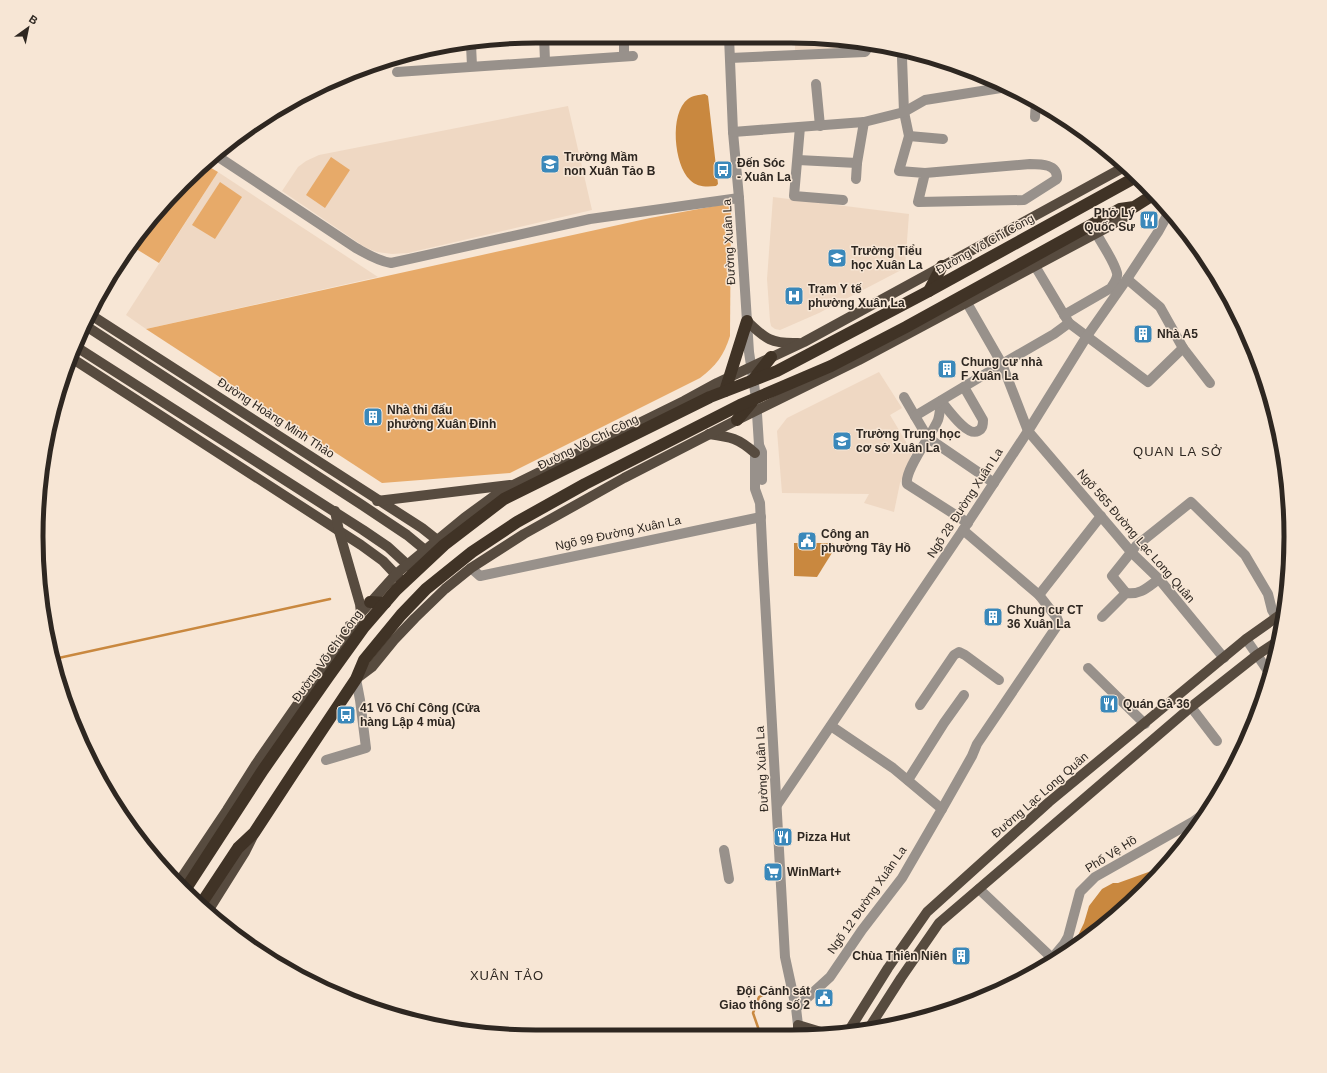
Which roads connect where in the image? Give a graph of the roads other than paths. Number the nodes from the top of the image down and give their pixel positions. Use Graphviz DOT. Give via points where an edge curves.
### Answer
graph roads {
  1 [pos="544,43"];
  2 [pos="626,43"];
  3 [pos="729,43"];
  4 [pos="471,47"];
  5 [pos="867,49"];
  6 [pos="730,58"];
  7 [pos="902,58"];
  8 [pos="545,62"];
  9 [pos="472,66"];
  10 [pos="397,72"];
  11 [pos="816,84"];
  12 [pos="995,88"];
  13 [pos="1036,108"];
  14 [pos="904,112"];
  15 [pos="1035,117"];
  16 [pos="864,122"];
  17 [pos="820,126"];
  18 [pos="800,127"];
  19 [pos="733,132"];
  20 [pos="908,136"];
  21 [pos="943,139"];
  22 [pos="220,158"];
  23 [pos="798,160"];
  24 [pos="857,163"];
  25 [pos="1120,169"];
  26 [pos="926,173"];
  27 [pos="856,179"];
  28 [pos="1131,180"];
  29 [pos="739,198"];
  30 [pos="1149,198"];
  31 [pos="843,200"];
  32 [pos="1134,207"];
  33 [pos="1166,217"];
  34 [pos="1096,233"];
  35 [pos="942,266"];
  36 [pos="1035,266"];
  37 [pos="1127,279"];
  38 [pos="929,291"];
  39 [pos="967,303"];
  40 [pos="94,317"];
  41 [pos="1067,319"];
  42 [pos="747,322"];
  43 [pos="90,328"];
  44 [pos="1087,336"];
  45 [pos="804,342"];
  46 [pos="136,345"];
  47 [pos="1183,348"];
  48 [pos="80,350"];
  49 [pos="130,355"];
  50 [pos="771,357"];
  51 [pos="76,361"];
  52 [pos="1002,364"];
  53 [pos="751,367"];
  54 [pos="729,378"];
  55 [pos="752,381"];
  56 [pos="1210,384"];
  57 [pos="789,385"];
  58 [pos="964,387"];
  59 [pos="802,388"];
  60 [pos="725,391"];
  61 [pos="904,397"];
  62 [pos="684,401"];
  63 [pos="941,401"];
  64 [pos="697,404"];
  65 [pos="756,404"];
  66 [pos="915,416"];
  67 [pos="737,420"];
  68 [pos="1028,431"];
  69 [pos="709,434"];
  70 [pos="928,438"];
  71 [pos="757,449"];
  72 [pos="994,483"];
  73 [pos="514,484"];
  74 [pos="501,491"];
  75 [pos="378,500"];
  76 [pos="359,503"];
  77 [pos="335,511"];
  78 [pos="1101,516"];
  79 [pos="481,517"];
  80 [pos="762,517"];
  81 [pos="966,526"];
  82 [pos="339,531"];
  83 [pos="441,542"];
  84 [pos="428,553"];
  85 [pos="1132,553"];
  86 [pos="410,568"];
  87 [pos="472,568"];
  88 [pos="399,578"];
  89 [pos="1159,579"];
  90 [pos="1126,593"];
  91 [pos="1039,595"];
  92 [pos="370,602"];
  93 [pos="385,603"];
  94 [pos="361,613"];
  95 [pos="1278,614"];
  96 [pos="1102,616"];
  97 [pos="1278,617"];
  98 [pos="1246,639"];
  99 [pos="1272,645"];
  100 [pos="1257,655"];
  101 [pos="1224,658"];
  102 [pos="1088,668"];
  103 [pos="1266,668"];
  104 [pos="356,679"];
  105 [pos="999,680"];
  106 [pos="964,695"];
  107 [pos="920,705"];
  108 [pos="1191,707"];
  109 [pos="1145,724"];
  110 [pos="831,726"];
  111 [pos="1217,741"];
  112 [pos="326,760"];
  113 [pos="908,780"];
  114 [pos="777,805"];
  115 [pos="942,809"];
  116 [pos="1193,821"];
  117 [pos="254,833"];
  118 [pos="724,850"];
  119 [pos="181,878"];
  120 [pos="729,879"];
  121 [pos="188,885"];
  122 [pos="979,889"];
  123 [pos="203,900"];
  124 [pos="210,907"];
  125 [pos="1058,951"];
  126 [pos="1047,958"];
  127 [pos="796,1008"];
  128 [pos="872,1023"];
  129 [pos="798,1025"];
  130 [pos="852,1026"];
  131 [pos="812,1029"];
  132 [pos="798,1030"];
  133 [pos="800,1030"];
  1 -- 8 [label="street"];
  2 -- 8 [label="street" via="629,56"];
  3 -- 6 [label="street, Đường Xuân La"];
  4 -- 9 [label="street"];
  5 -- 6 [label="street" via="865,52"];
  6 -- 19 [label="street, Đường Xuân La"];
  7 -- 14 [label="street"];
  8 -- 9 [label="street"];
  9 -- 10 [label="street"];
  11 -- 17 [label="street"];
  12 -- 14 [label="street" via="925,100"];
  13 -- 15 [label="street"];
  14 -- 16 [label="street"];
  14 -- 20 [label="street"];
  16 -- 17 [label="street"];
  16 -- 24 [label="street"];
  17 -- 18 [label="street"];
  18 -- 19 [label="street"];
  18 -- 23 [label="street"];
  19 -- 29 [label="street, Đường Xuân La"];
  20 -- 21 [label="street"];
  20 -- 26 [label="street" via="899,171"];
  22 -- 29 [label="street" via="356,248 383,262 391,263 590,219"];
  23 -- 24 [label="street"];
  23 -- 31 [label="street" via="794,196"];
  24 -- 27 [label="street"];
  25 -- 35 [label="main road, Đường Võ Chí Công"];
  26 -- 26 [label="street" via="918,202 1024,200 1058,179 1053,168 1042,164"];
  28 -- 38 [label="highway, Đường Võ Chí Công"];
  29 -- 42 [label="street, Đường Xuân La"];
  30 -- 32 [label="highway"];
  32 -- 34 [label="main road" via="1126,217"];
  32 -- 57 [label="highway" via="1120,209 906,327"];
  33 -- 37 [label="street, Ngõ 28 Đường Xuân La"];
  34 -- 36 [label="main road"];
  34 -- 41 [label="street" via="1117,274 1116,281 1112,288"];
  35 -- 38 [label="highway"];
  35 -- 45 [label="main road, Đường Võ Chí Công"];
  36 -- 39 [label="main road"];
  36 -- 41 [label="street"];
  37 -- 44 [label="street, Ngõ 28 Đường Xuân La"];
  37 -- 47 [label="street" via="1160,307"];
  38 -- 55 [label="highway, Đường Võ Chí Công" via="791,364"];
  39 -- 52 [label="street, Ngõ 565 Đường Lạc Long Quân"];
  39 -- 59 [label="main road"];
  40 -- 46 [label="main road, Đường Hoàng Minh Thảo"];
  41 -- 44 [label="street"];
  41 -- 52 [label="street" via="1054,334"];
  42 -- 45 [label="main road" via="766,338 783,344"];
  42 -- 53 [label="street, Đường Xuân La"];
  42 -- 54 [label="highway"];
  43 -- 49 [label="main road"];
  44 -- 47 [label="street" via="1148,382"];
  44 -- 68 [label="street, Ngõ 28 Đường Xuân La"];
  45 -- 50 [label="main road, Đường Võ Chí Công"];
  46 -- 49 [label="main road"];
  46 -- 75 [label="main road, Đường Hoàng Minh Thảo"];
  47 -- 56 [label="street"];
  48 -- 77 [label="main road"];
  49 -- 76 [label="main road"];
  50 -- 53 [label="main road, Đường Võ Chí Công"];
  50 -- 55 [label="highway"];
  51 -- 82 [label="main road"];
  52 -- 58 [label="street"];
  52 -- 68 [label="street, Ngõ 565 Đường Lạc Long Quân"];
  53 -- 54 [label="main road, Đường Võ Chí Công"];
  53 -- 55 [label="street, Đường Xuân La"];
  54 -- 60 [label="highway"];
  54 -- 62 [label="main road, Đường Võ Chí Công"];
  55 -- 60 [label="highway, Đường Võ Chí Công"];
  55 -- 65 [label="street, Đường Xuân La"];
  57 -- 59 [label="highway"];
  57 -- 65 [label="highway"];
  58 -- 63 [label="street"];
  58 -- 63 [label="street" via="983,420 980,430 968,430"];
  59 -- 65 [label="main road"];
  60 -- 64 [label="highway, Đường Võ Chí Công"];
  61 -- 66 [label="street"];
  62 -- 64 [label="highway"];
  62 -- 73 [label="main road, Đường Võ Chí Công"];
  63 -- 66 [label="street"];
  63 -- 70 [label="street" via="938,419"];
  64 -- 79 [label="highway, Đường Võ Chí Công" via="504,500"];
  65 -- 67 [label="highway"];
  65 -- 71 [label="street, Đường Xuân La"];
  65 -- 104 [label="highway" via="585,484 517,522 472,552 432,584 401,615 364,660"];
  66 -- 70 [label="street"];
  67 -- 69 [label="main road"];
  68 -- 72 [label="street, Ngõ 28 Đường Xuân La"];
  68 -- 78 [label="street, Ngõ 565 Đường Lạc Long Quân"];
  69 -- 71 [label="main road" via="730,437"];
  69 -- 87 [label="main road" via="552,518"];
  70 -- 72 [label="street"];
  70 -- 81 [label="street" via="906,482"];
  71 -- 80 [label="street, Đường Xuân La" via="755,488"];
  72 -- 81 [label="street, Ngõ 28 Đường Xuân La"];
  73 -- 74 [label="main road, Đường Võ Chí Công"];
  73 -- 75 [label="main road"];
  74 -- 79 [label="highway"];
  74 -- 83 [label="main road, Đường Võ Chí Công" via="464,518"];
  75 -- 76 [label="main road"];
  75 -- 83 [label="main road, Đường Hoàng Minh Thảo"];
  76 -- 84 [label="main road" via="407,535"];
  77 -- 82 [label="main road"];
  77 -- 86 [label="main road" via="388,547"];
  78 -- 85 [label="street, Ngõ 565 Đường Lạc Long Quân"];
  78 -- 91 [label="street"];
  79 -- 83 [label="highway, Đường Võ Chí Công"];
  80 -- 87 [label="street, Ngõ 99 Đường Xuân La" via="480,576"];
  80 -- 114 [label="street, Đường Xuân La"];
  81 -- 91 [label="street"];
  81 -- 110 [label="street, Ngõ 28 Đường Xuân La"];
  82 -- 88 [label="main road" via="383,561"];
  82 -- 94 [label="main road"];
  83 -- 84 [label="highway, Đường Võ Chí Công"];
  84 -- 86 [label="highway, Đường Võ Chí Công"];
  85 -- 89 [label="street, Ngõ 565 Đường Lạc Long Quân"];
  85 -- 90 [label="street" via="1112,576"];
  85 -- 95 [label="street" via="1136,546 1191,502 1245,555 1268,594 1272,610"];
  86 -- 88 [label="highway, Đường Võ Chí Công"];
  87 -- 104 [label="main road" via="430,603 372,667"];
  88 -- 92 [label="main road, Đường Võ Chí Công"];
  88 -- 93 [label="highway, Đường Võ Chí Công"];
  89 -- 90 [label="street" via="1139,593"];
  89 -- 101 [label="street, Ngõ 565 Đường Lạc Long Quân"];
  90 -- 96 [label="street"];
  91 -- 115 [label="street, Ngõ 12 Đường Xuân La" via="1059,623 977,744"];
  92 -- 93 [label="highway"];
  92 -- 94 [label="main road, Đường Võ Chí Công"];
  93 -- 121 [label="highway, Đường Võ Chí Công" via="364,627 263,770"];
  94 -- 119 [label="main road, Đường Võ Chí Công" via="256,764"];
  97 -- 98 [label="main road, Đường Lạc Long Quân"];
  98 -- 100 [label="street"];
  98 -- 101 [label="main road, Đường Lạc Long Quân"];
  99 -- 100 [label="main road"];
  100 -- 103 [label="street"];
  100 -- 108 [label="main road"];
  101 -- 109 [label="main road, Đường Lạc Long Quân"];
  102 -- 109 [label="street"];
  104 -- 112 [label="street" via="366,748"];
  104 -- 117 [label="highway"];
  105 -- 107 [label="street" via="959,652 954,655"];
  106 -- 113 [label="street"];
  108 -- 111 [label="street"];
  108 -- 122 [label="main road"];
  109 -- 130 [label="main road, Đường Lạc Long Quân" via="1050,802 927,912"];
  110 -- 113 [label="street"];
  110 -- 114 [label="street, Ngõ 28 Đường Xuân La"];
  113 -- 115 [label="street"];
  114 -- 127 [label="street, Đường Xuân La" via="785,957"];
  115 -- 127 [label="street, Ngõ 12 Đường Xuân La" via="902,878 830,976"];
  116 -- 125 [label="street, Phố Vệ Hồ" via="1095,877 1080,892 1068,937"];
  117 -- 123 [label="highway" via="238,848"];
  117 -- 124 [label="main road"];
  118 -- 120 [label="street"];
  122 -- 126 [label="street"];
  122 -- 128 [label="main road" via="939,923"];
  127 -- 129 [label="street, Đường Xuân La"];
  129 -- 131 [label="main road"];
  129 -- 132 [label="main road"];
  129 -- 133 [label="street, Đường Xuân La"];
}
